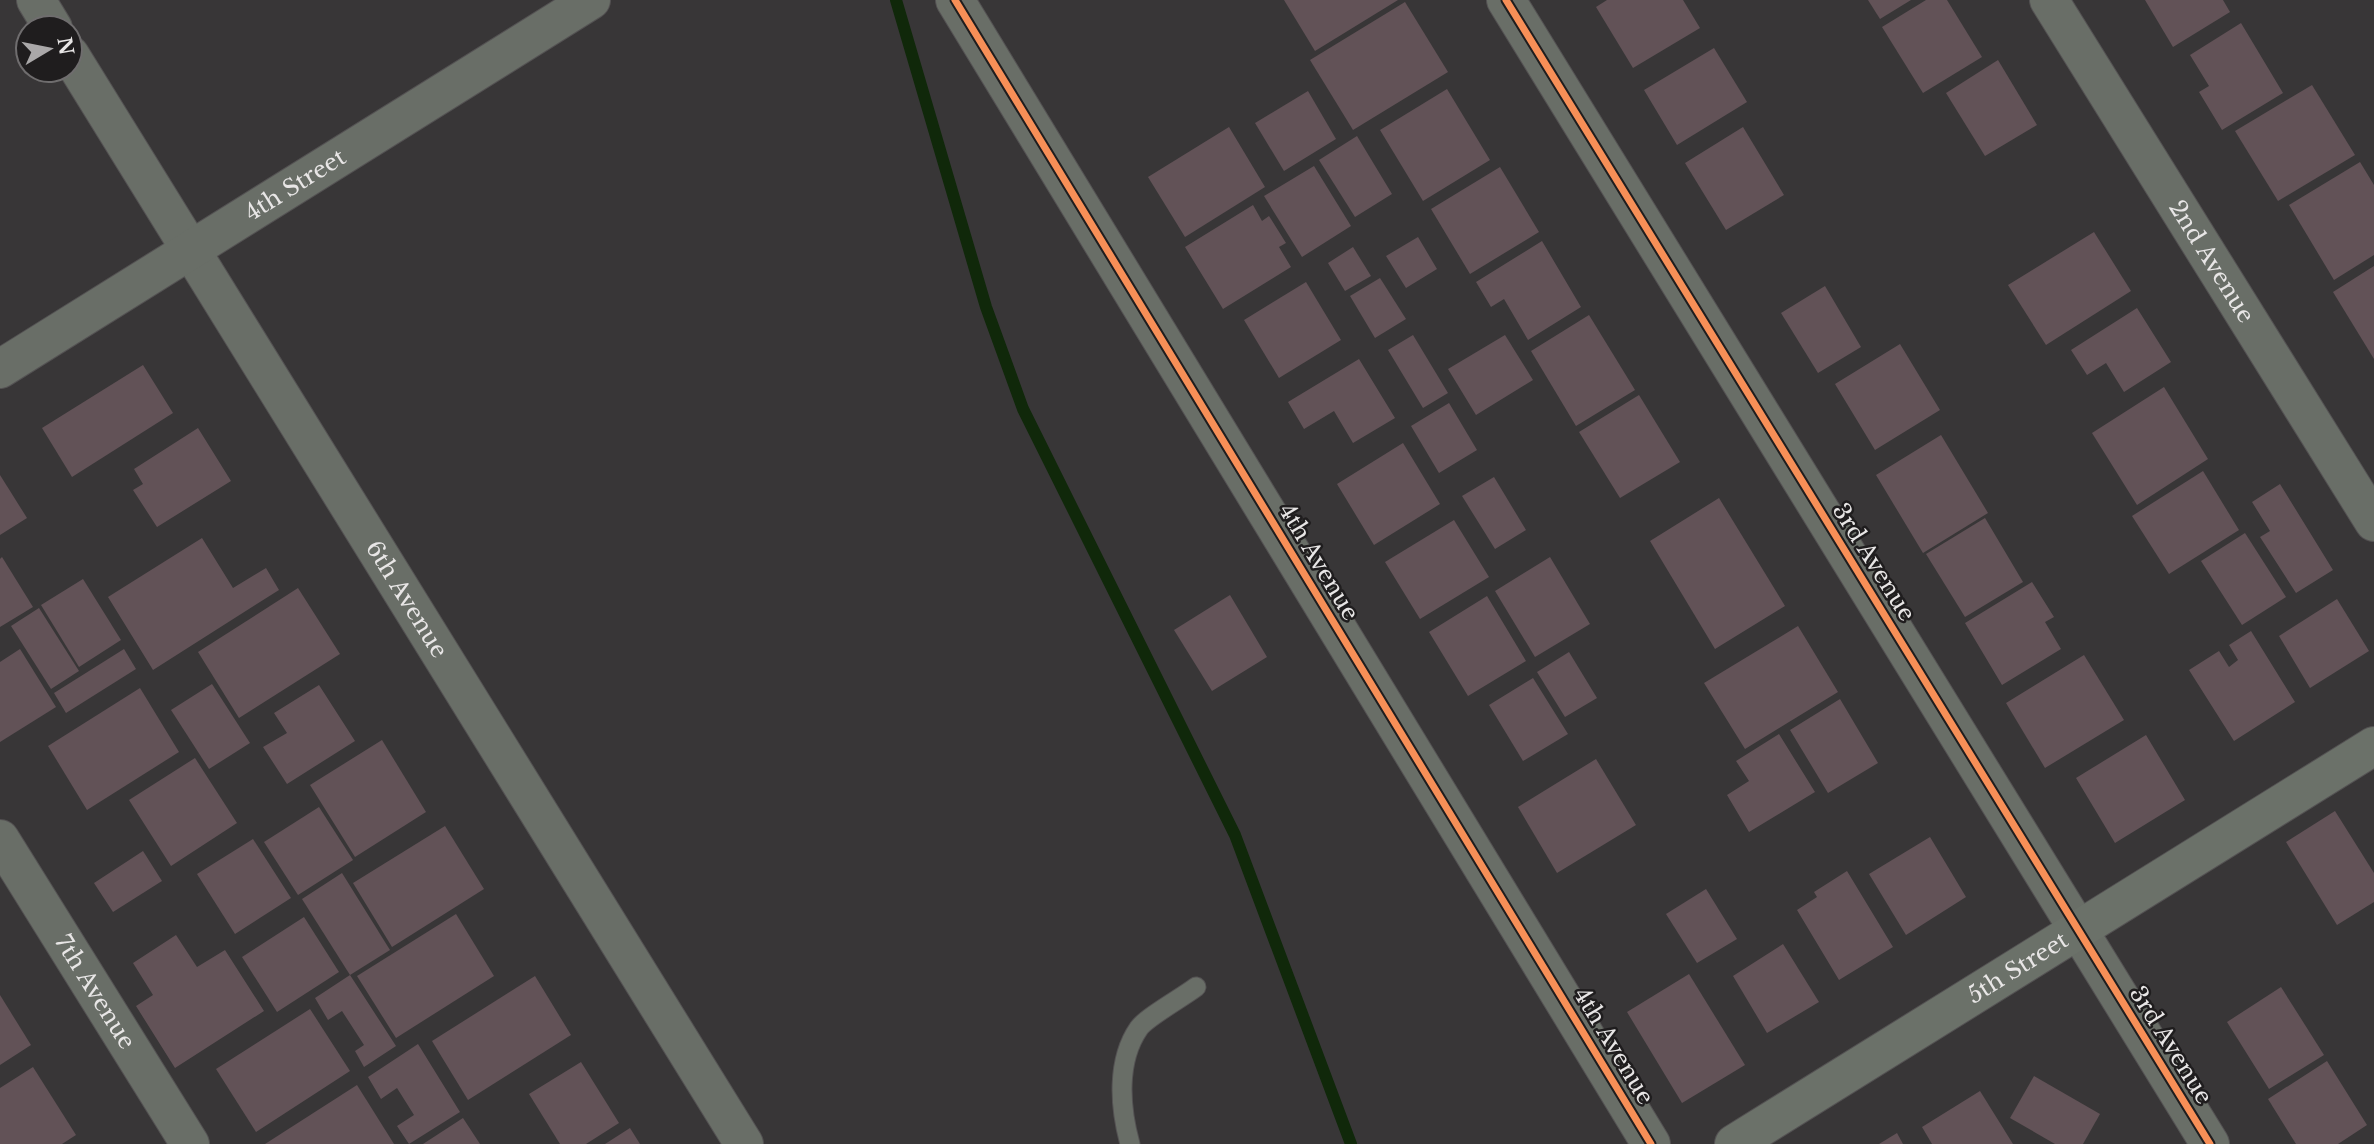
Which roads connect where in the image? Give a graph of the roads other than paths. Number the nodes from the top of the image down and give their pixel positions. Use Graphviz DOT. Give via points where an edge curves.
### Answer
graph roads {
  1 [pos="590,0"];
  2 [pos="955,0"];
  3 [pos="1506,0"];
  4 [pos="2049,0"];
  5 [pos="84,78"];
  6 [pos="191,250"];
  7 [pos="0,369"];
  8 [pos="2374,522"];
  9 [pos="2374,746"];
  10 [pos="0,839"];
  11 [pos="2076,929"];
  12 [pos="1196,988"];
  13 [pos="190,1144"];
  14 [pos="744,1144"];
  15 [pos="1129,1144"];
  16 [pos="1651,1144"];
  17 [pos="1734,1144"];
  18 [pos="2210,1144"];
  1 -- 6 [label="street, 4th Street"];
  2 -- 16 [label="street, 4th Avenue"];
  3 -- 11 [label="street, 3rd Avenue"];
  4 -- 8 [label="street, 2nd Avenue"];
  5 -- 6 [label="street, 6th Avenue"];
  6 -- 7 [label="street, 4th Street"];
  6 -- 14 [label="street, 6th Avenue"];
  9 -- 11 [label="street, 5th Street"];
  10 -- 13 [label="street, 7th Avenue"];
  11 -- 17 [label="street, 5th Street"];
  11 -- 18 [label="street, 3rd Avenue"];
  12 -- 15 [label="lane" via="1140,1026 1130,1045 1122,1080"];
}
